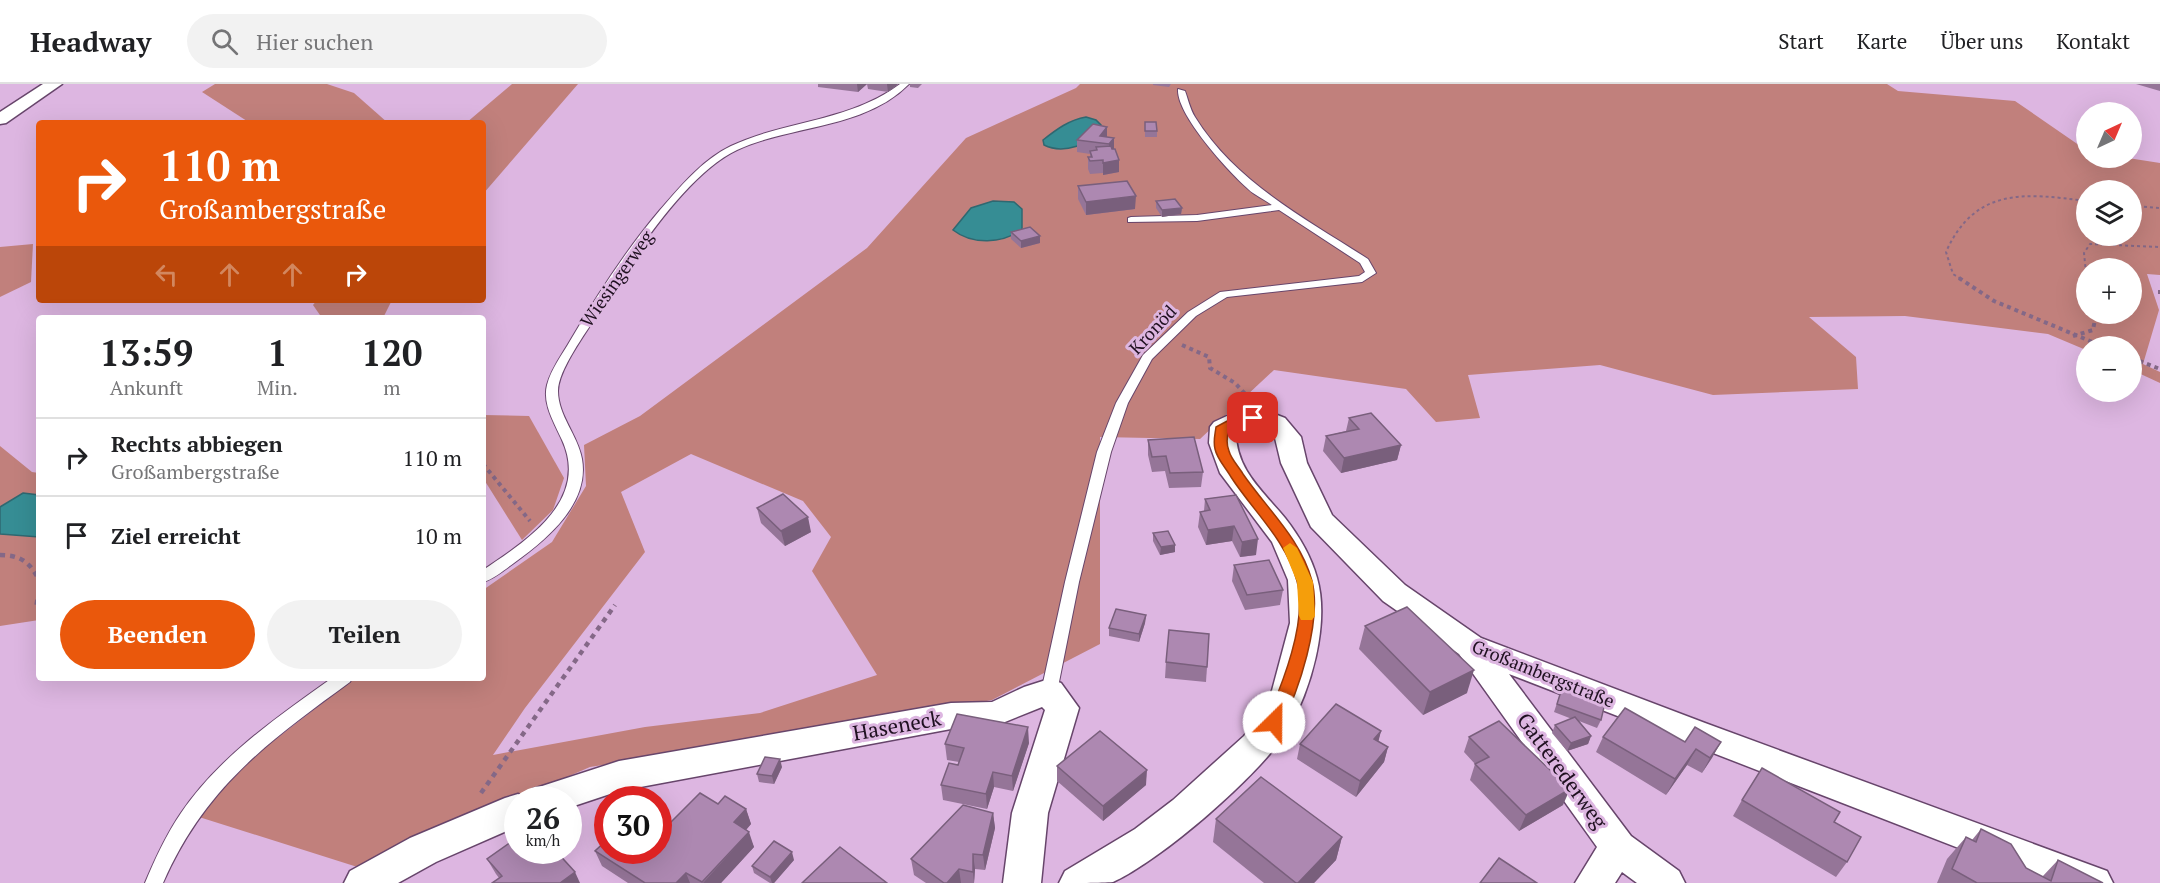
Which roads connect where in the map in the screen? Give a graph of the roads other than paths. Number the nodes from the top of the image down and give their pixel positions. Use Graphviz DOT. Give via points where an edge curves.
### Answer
graph roads {
  1 [pos="54,84"];
  2 [pos="905,84"];
  3 [pos="1180,91"];
  4 [pos="0,119"];
  5 [pos="1282,207"];
  6 [pos="1131,220"];
  7 [pos="486,575"];
  8 [pos="1470,646"];
  9 [pos="340,681"];
  10 [pos="1049,692"];
  11 [pos="582,788"];
  12 [pos="504,815"];
  13 [pos="1617,847"];
  14 [pos="154,883"];
  15 [pos="363,883"];
  16 [pos="1022,883"];
  17 [pos="1078,883"];
  18 [pos="1593,883"];
  19 [pos="1666,883"];
  20 [pos="2094,883"];
  1 -- 4 [label="street"];
  2 -- 7 [label="lane, Wiesingerweg" via="885,99 752,142 718,158 669,208 642,240 558,371 552,390 576,456 576,478 567,502 539,536"];
  3 -- 5 [label="lane, Kronöd" via="1190,116 1212,145 1255,189"];
  5 -- 6 [label="lane" via="1197,218"];
  5 -- 10 [label="lane, Kronöd" via="1364,261 1371,273 1362,279 1224,294 1192,314 1147,357 1122,403 1104,452"];
  8 -- 13 [label="street, Gatterederweg"];
  8 -- 17 [label="street, Großambergstraße" via="1394,593 1321,520 1294,463 1288,436 1276,423 1242,417 1223,427 1222,452 1284,537 1305,582 1307,613 1292,681 1274,722 1247,756 1148,840"];
  8 -- 20 [label="street, Großambergstraße"];
  9 -- 14 [label="lane" via="224,771 188,815"];
  10 -- 11 [label="street, Haseneck" via="992,715 951,716 619,776"];
  10 -- 16 [label="street" via="1062,708 1030,813"];
  12 -- 15 [label="street" via="423,850"];
  13 -- 18 [label="street"];
  13 -- 19 [label="street, Gatterederweg"];
}
